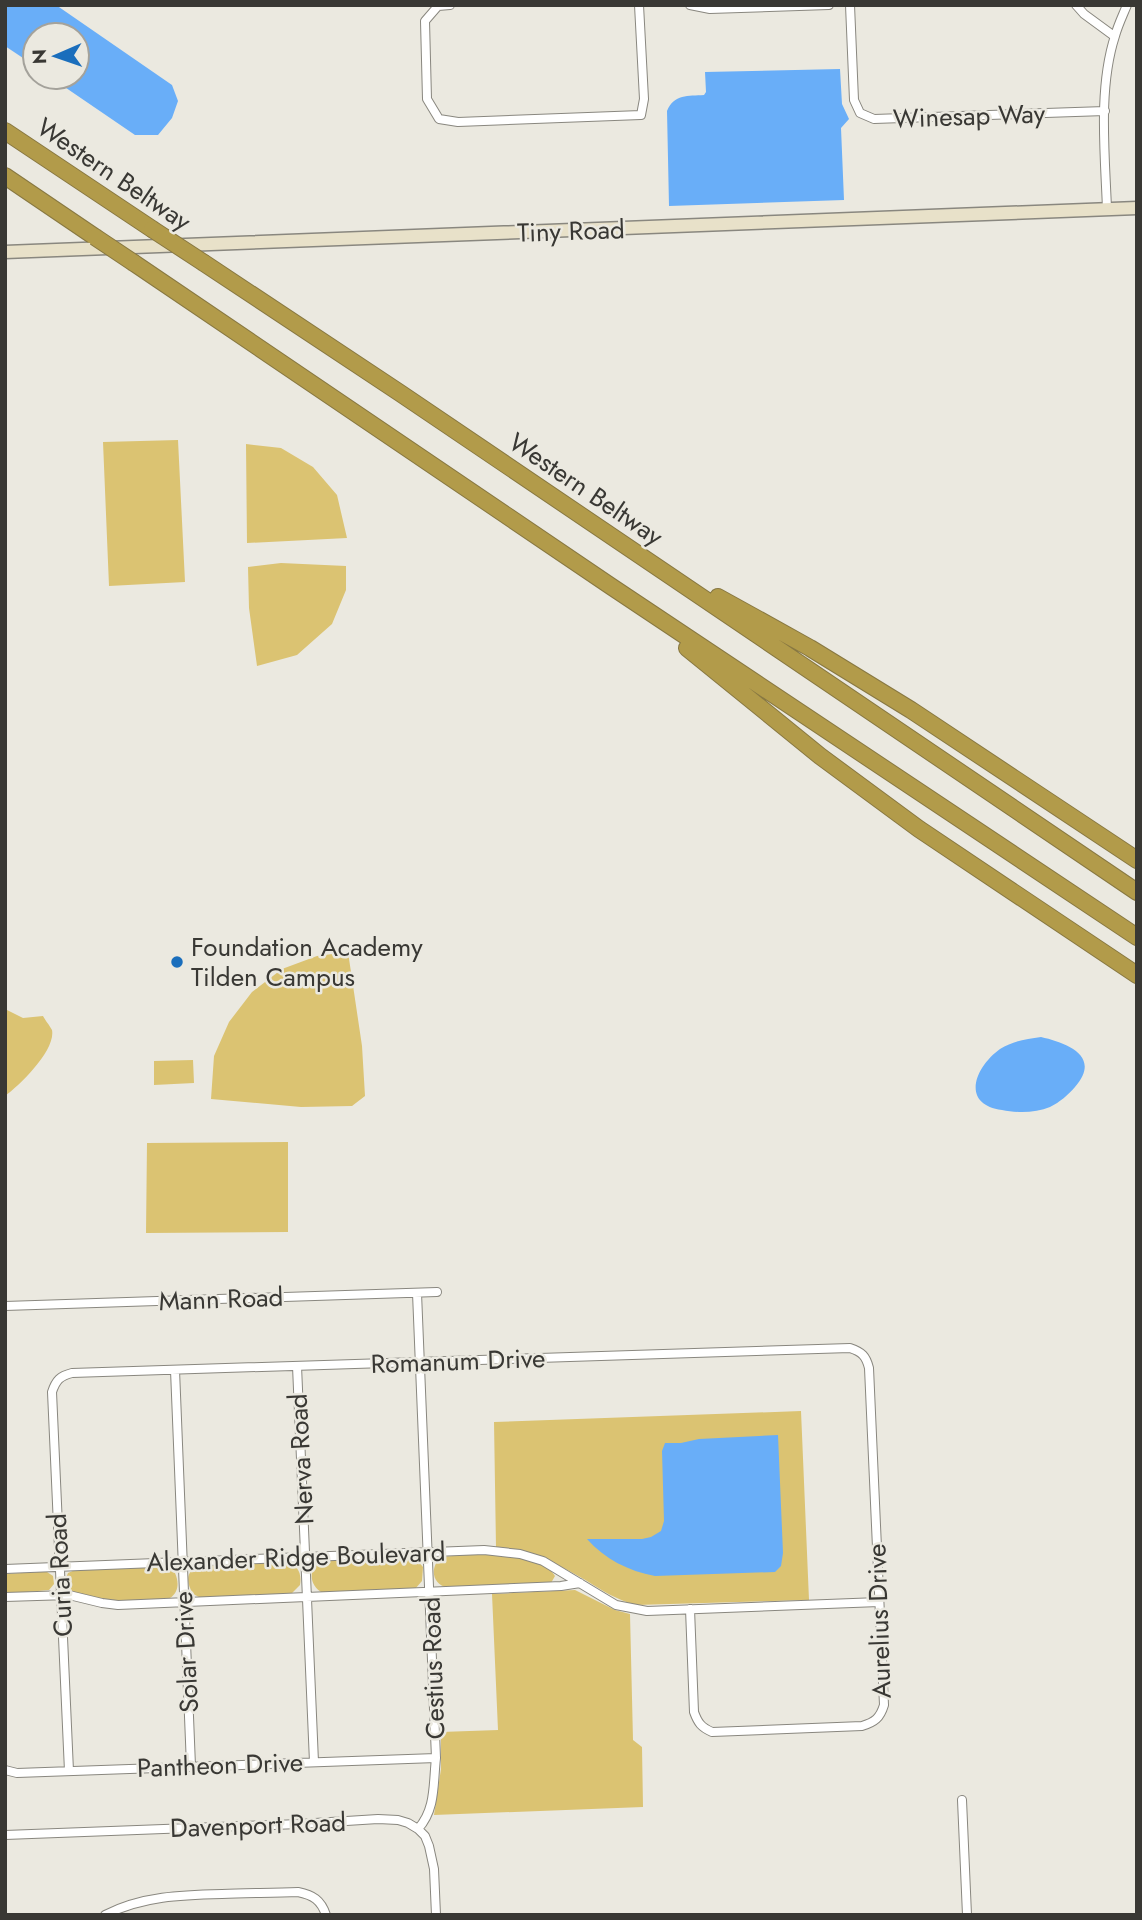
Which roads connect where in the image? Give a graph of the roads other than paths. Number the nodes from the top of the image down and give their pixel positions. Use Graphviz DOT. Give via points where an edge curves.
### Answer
graph roads {
  1 [pos="450,5"];
  2 [pos="639,5"];
  3 [pos="690,5"];
  4 [pos="829,5"];
  5 [pos="850,5"];
  6 [pos="1076,5"];
  7 [pos="1127,5"];
  8 [pos="1114,36"];
  9 [pos="1105,111"];
  10 [pos="5,131"];
  11 [pos="5,176"];
  12 [pos="1137,208"];
  13 [pos="1107,209"];
  14 [pos="5,252"];
  15 [pos="623,544"];
  16 [pos="611,587"];
  17 [pos="1137,860"];
  18 [pos="1137,891"];
  19 [pos="1137,937"];
  20 [pos="1137,975"];
  21 [pos="437,1292"];
  22 [pos="418,1293"];
  23 [pos="5,1306"];
  24 [pos="861,1352"];
  25 [pos="421,1362"];
  26 [pos="297,1366"];
  27 [pos="175,1370"];
  28 [pos="56,1381"];
  29 [pos="428,1551"];
  30 [pos="306,1557"];
  31 [pos="182,1562"];
  32 [pos="60,1567"];
  33 [pos="5,1569"];
  34 [pos="580,1583"];
  35 [pos="430,1593"];
  36 [pos="61,1595"];
  37 [pos="5,1597"];
  38 [pos="308,1598"];
  39 [pos="184,1602"];
  40 [pos="879,1602"];
  41 [pos="690,1609"];
  42 [pos="436,1758"];
  43 [pos="314,1762"];
  44 [pos="191,1766"];
  45 [pos="5,1770"];
  46 [pos="69,1771"];
  47 [pos="962,1800"];
  48 [pos="418,1829"];
  49 [pos="5,1835"];
  50 [pos="105,1915"];
  51 [pos="326,1915"];
  52 [pos="436,1915"];
  53 [pos="967,1915"];
  1 -- 2 [label="street" via="439,6 425,21 428,99 439,119 458,122 641,115"];
  3 -- 4 [label="street" via="710,9"];
  5 -- 9 [label="street, Winesap Way" via="853,100 860,113 874,119"];
  6 -- 8 [label="street"];
  7 -- 8 [label="street"];
  8 -- 9 [label="street"];
  9 -- 13 [label="street"];
  10 -- 15 [label="highway, Western Beltway, bridge"];
  11 -- 16 [label="highway, bridge"];
  12 -- 13 [label="street, Tiny Road"];
  13 -- 14 [label="street, Tiny Road"];
  15 -- 17 [label="highway" via="911,710"];
  15 -- 18 [label="highway, Western Beltway"];
  16 -- 19 [label="highway"];
  16 -- 20 [label="highway" via="820,756 919,829"];
  21 -- 22 [label="street, Mann Road"];
  22 -- 23 [label="street, Mann Road"];
  22 -- 25 [label="street, Cestius Road"];
  24 -- 25 [label="street, Romanum Drive" via="850,1348"];
  24 -- 40 [label="street, Aurelius Drive" via="869,1368"];
  25 -- 26 [label="street, Romanum Drive"];
  25 -- 29 [label="street, Cestius Road"];
  26 -- 27 [label="street, Romanum Drive"];
  26 -- 30 [label="street, Nerva Road"];
  27 -- 28 [label="street, Romanum Drive" via="72,1373"];
  27 -- 31 [label="street, Solar Drive"];
  28 -- 32 [label="street, Curia Road" via="52,1392"];
  29 -- 30 [label="street, Alexander Ridge Boulevard"];
  29 -- 34 [label="street, Alexander Ridge Boulevard" via="484,1549 520,1554 543,1561"];
  29 -- 35 [label="street, Cestius Road"];
  30 -- 31 [label="street, Alexander Ridge Boulevard"];
  30 -- 38 [label="street, Nerva Road"];
  31 -- 32 [label="street, Alexander Ridge Boulevard"];
  31 -- 39 [label="street, Solar Drive"];
  32 -- 33 [label="street, Alexander Ridge Boulevard"];
  32 -- 36 [label="street, Curia Road"];
  34 -- 35 [label="street, Alexander Ridge Boulevard"];
  34 -- 41 [label="street, Alexander Ridge Boulevard" via="616,1605 647,1611"];
  35 -- 38 [label="street, Alexander Ridge Boulevard"];
  35 -- 42 [label="street, Cestius Road"];
  36 -- 37 [label="street, Alexander Ridge Boulevard"];
  36 -- 39 [label="street, Alexander Ridge Boulevard" via="118,1605"];
  36 -- 46 [label="street, Curia Road"];
  38 -- 39 [label="street, Alexander Ridge Boulevard"];
  38 -- 43 [label="street, Nerva Road"];
  39 -- 44 [label="street, Solar Drive"];
  40 -- 41 [label="street, Alexander Ridge Boulevard"];
  40 -- 41 [label="street, Aurelius Drive" via="884,1705 873,1723 712,1732 698,1723 694,1712"];
  42 -- 43 [label="street, Pantheon Drive"];
  42 -- 48 [label="street, Cestius Road" via="431,1811"];
  43 -- 44 [label="street, Pantheon Drive"];
  44 -- 46 [label="street, Pantheon Drive"];
  45 -- 46 [label="street, Pantheon Drive"];
  47 -- 53 [label="street"];
  48 -- 49 [label="street, Davenport Road" via="398,1820 378,1819"];
  48 -- 52 [label="street" via="432,1854"];
  50 -- 51 [label="street" via="149,1899 177,1895 298,1892 313,1895"];
}
